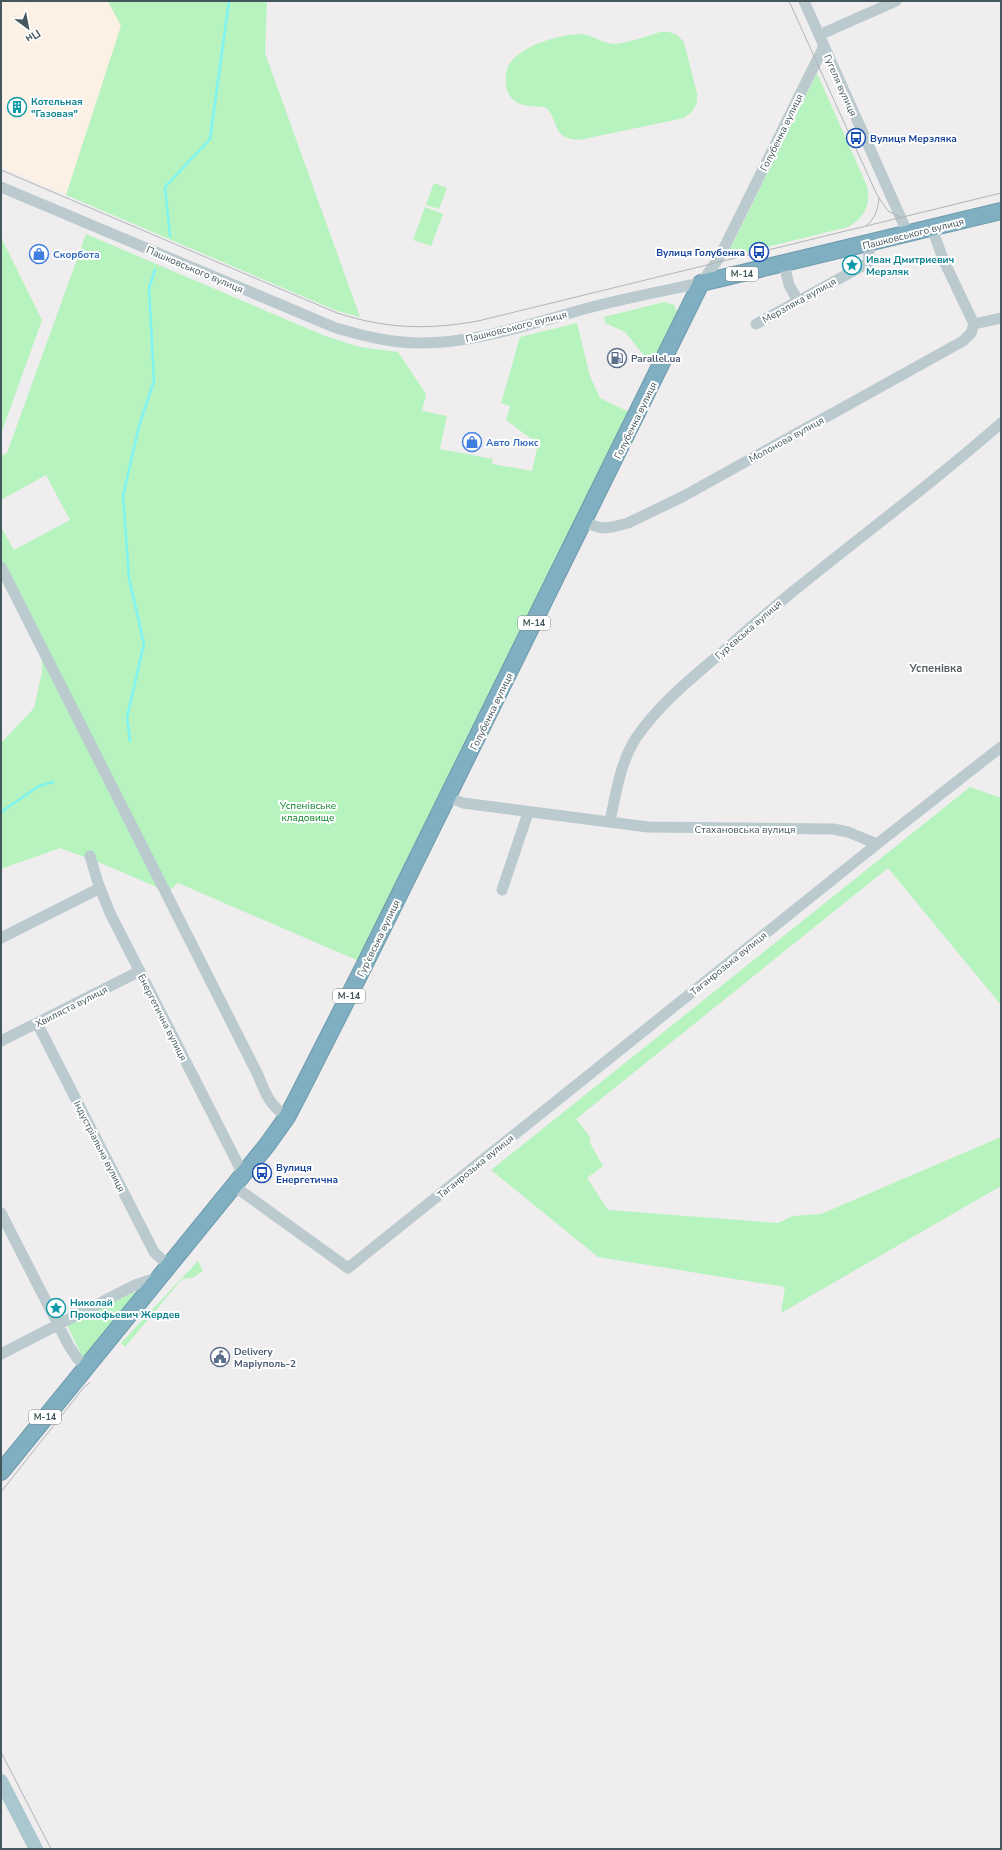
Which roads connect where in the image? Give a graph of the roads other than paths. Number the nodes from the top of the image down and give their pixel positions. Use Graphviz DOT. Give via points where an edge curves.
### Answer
graph roads {
  1 [pos="804,1"];
  2 [pos="896,1"];
  3 [pos="819,35"];
  4 [pos="824,46"];
  5 [pos="1,187"];
  6 [pos="1001,211"];
  7 [pos="932,228"];
  8 [pos="908,234"];
  9 [pos="870,244"];
  10 [pos="784,264"];
  11 [pos="701,283"];
  12 [pos="798,301"];
  13 [pos="1001,318"];
  14 [pos="756,324"];
  15 [pos="974,324"];
  16 [pos="1001,422"];
  17 [pos="584,523"];
  18 [pos="1,568"];
  19 [pos="1001,747"];
  20 [pos="448,797"];
  21 [pos="528,813"];
  22 [pos="610,821"];
  23 [pos="877,844"];
  24 [pos="90,856"];
  25 [pos="100,888"];
  26 [pos="502,890"];
  27 [pos="1,938"];
  28 [pos="140,971"];
  29 [pos="37,1023"];
  30 [pos="1,1041"];
  31 [pos="287,1117"];
  32 [pos="238,1180"];
  33 [pos="1,1213"];
  34 [pos="164,1271"];
  35 [pos="140,1289"];
  36 [pos="58,1325"];
  37 [pos="1,1354"];
  38 [pos="86,1367"];
  39 [pos="2,1468"];
  40 [pos="1,1781"];
  41 [pos="36,1849"];
  1 -- 3 [label="street, Гугеля вулиця"];
  2 -- 3 [label="street"];
  3 -- 4 [label="street, Гугеля вулиця"];
  4 -- 8 [label="street, Гугеля вулиця"];
  4 -- 11 [label="street, Голубенка вулиця" via="719,258"];
  5 -- 11 [label="street, Пашковського вулиця" via="336,328 389,341 445,342 482,337 616,300"];
  6 -- 7 [label="highway, Пашковського вулиця / М-14"];
  7 -- 8 [label="highway, Пашковського вулиця / М-14"];
  7 -- 15 [label="street" via="943,259"];
  8 -- 9 [label="highway, Пашковського вулиця / М-14"];
  9 -- 10 [label="highway, Пашковського вулиця / М-14"];
  9 -- 12 [label="street, Мерзляка вулиця" via="868,263"];
  10 -- 11 [label="highway, Пашковського вулиця / М-14"];
  10 -- 12 [label="street" via="789,285"];
  11 -- 17 [label="highway, Голубенка вулиця / М-14"];
  12 -- 14 [label="street, Мерзляка вулиця"];
  13 -- 15 [label="street"];
  15 -- 17 [label="street, Молонова вулиця" via="971,333 963,341 682,497 628,523 613,527 602,528"];
  16 -- 22 [label="street, Гур’євська вулиця" via="797,587 659,709 628,754"];
  17 -- 20 [label="highway, Голубенка вулиця / М-14"];
  18 -- 31 [label="street" via="258,1075 266,1096 274,1108"];
  19 -- 23 [label="street, Таганрозька вулиця"];
  20 -- 21 [label="street" via="463,803"];
  20 -- 31 [label="highway, Гур’євська вулиця / М-14"];
  21 -- 22 [label="street"];
  21 -- 26 [label="street"];
  22 -- 23 [label="street, Стахановська вулиця" via="648,828 833,829 856,834"];
  23 -- 32 [label="street, Таганрозька вулиця" via="348,1268"];
  24 -- 25 [label="street, Енергетична вулиця"];
  25 -- 27 [label="street"];
  25 -- 28 [label="street, Енергетична вулиця"];
  28 -- 29 [label="street, Хвиляста вулиця"];
  28 -- 32 [label="street, Енергетична вулиця"];
  29 -- 30 [label="street, Хвиляста вулиця"];
  29 -- 34 [label="street, Індустріальна вулиця"];
  31 -- 32 [label="highway, Гур’євська вулиця / М-14"];
  32 -- 34 [label="highway, М-14"];
  33 -- 36 [label="street"];
  34 -- 35 [label="highway, М-14"];
  35 -- 36 [label="street"];
  35 -- 38 [label="highway, М-14"];
  36 -- 37 [label="street"];
  36 -- 38 [label="street" via="72,1352"];
  38 -- 39 [label="highway, М-14"];
  40 -- 41 [label="main road"];
}
